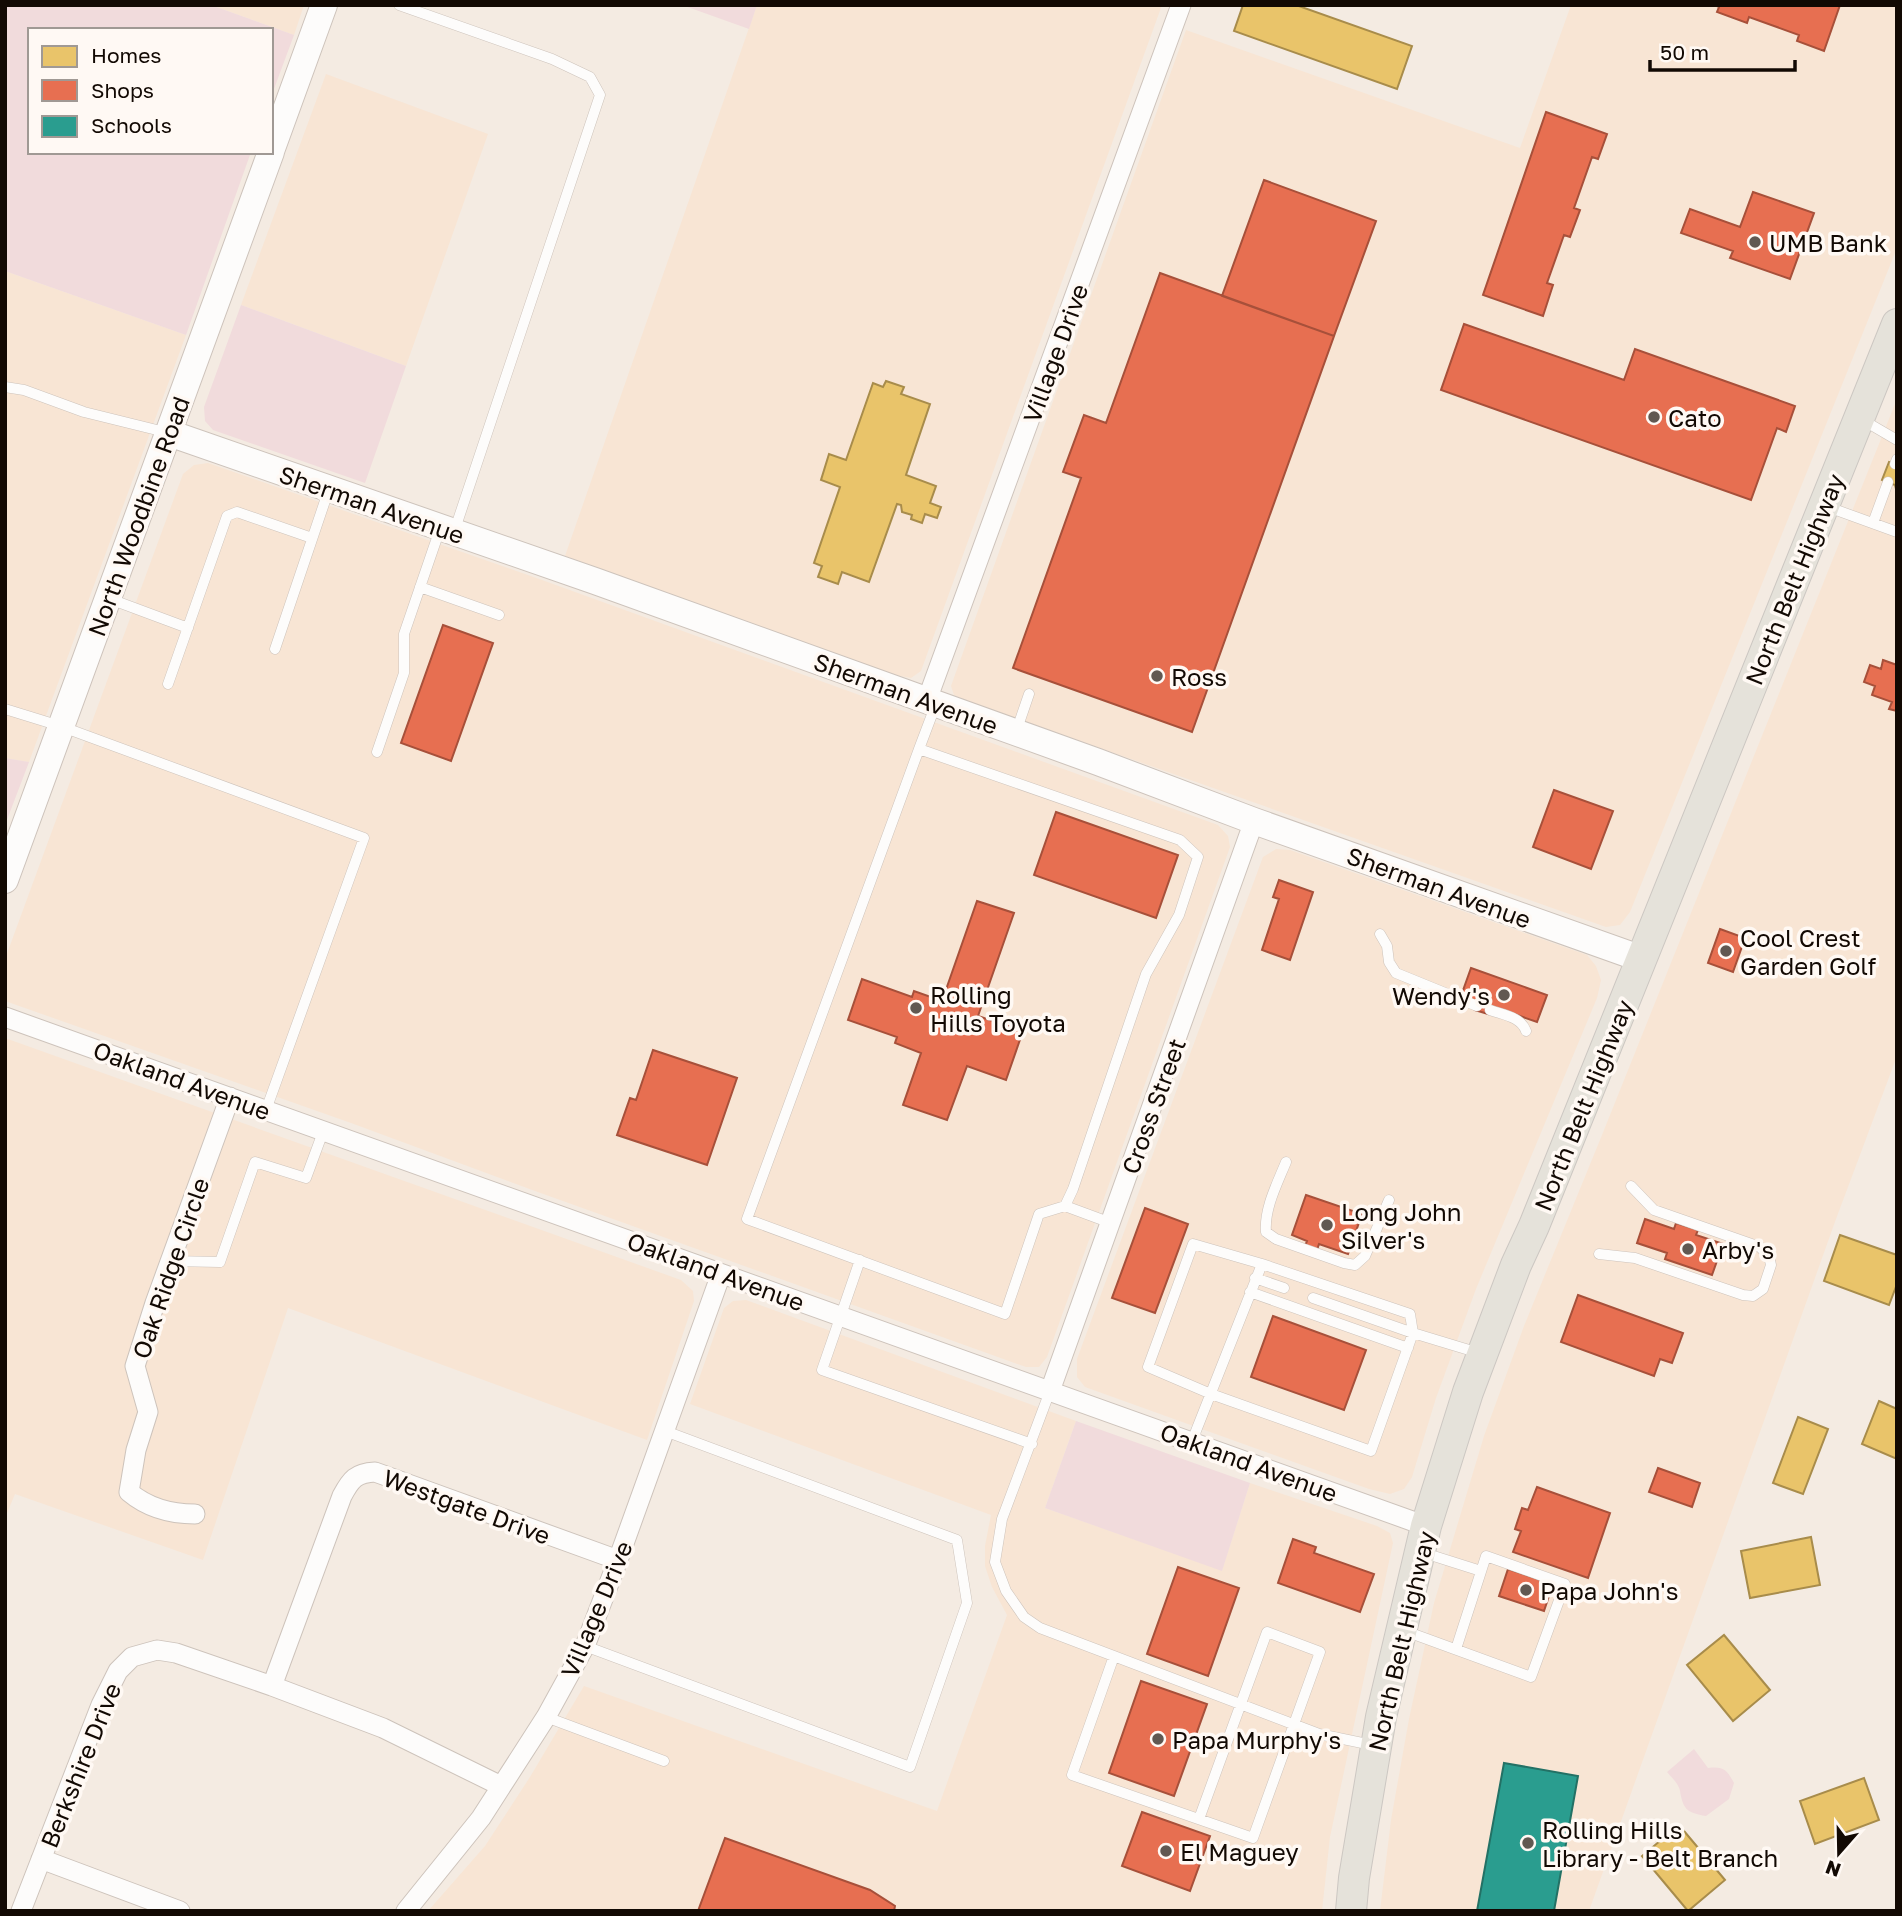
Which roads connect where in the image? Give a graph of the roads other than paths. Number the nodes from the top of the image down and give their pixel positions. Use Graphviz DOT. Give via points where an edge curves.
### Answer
graph roads {
  1 [pos="324,5"];
  2 [pos="399,5"];
  3 [pos="1181,5"];
  4 [pos="273,146"];
  5 [pos="270,154"];
  6 [pos="1897,324"];
  7 [pos="5,387"];
  8 [pos="1859,418"];
  9 [pos="169,433"];
  10 [pos="1897,440"];
  11 [pos="1888,482"];
  12 [pos="329,489"];
  13 [pos="1824,505"];
  14 [pos="1873,523"];
  15 [pos="447,530"];
  16 [pos="1897,532"];
  17 [pos="313,538"];
  18 [pos="420,587"];
  19 [pos="108,598"];
  20 [pos="499,615"];
  21 [pos="188,628"];
  22 [pos="275,649"];
  23 [pos="168,684"];
  24 [pos="1029,694"];
  25 [pos="932,702"];
  26 [pos="5,709"];
  27 [pos="60,726"];
  28 [pos="1016,732"];
  29 [pos="919,749"];
  30 [pos="377,752"];
  31 [pos="1254,821"];
  32 [pos="5,880"];
  33 [pos="1380,934"];
  34 [pos="1642,959"];
  35 [pos="1477,1006"];
  36 [pos="1490,1010"];
  37 [pos="5,1017"];
  38 [pos="1526,1031"];
  39 [pos="230,1097"];
  40 [pos="266,1110"];
  41 [pos="323,1132"];
  42 [pos="1286,1162"];
  43 [pos="1631,1186"];
  44 [pos="1389,1200"];
  45 [pos="1065,1206"];
  46 [pos="1111,1223"];
  47 [pos="1599,1254"];
  48 [pos="860,1260"];
  49 [pos="170,1261"];
  50 [pos="1262,1264"];
  51 [pos="721,1274"];
  52 [pos="1255,1278"];
  53 [pos="1284,1288"];
  54 [pos="1250,1292"];
  55 [pos="1313,1298"];
  56 [pos="841,1317"];
  57 [pos="1413,1333"];
  58 [pos="1408,1348"];
  59 [pos="1483,1354"];
  60 [pos="1051,1391"];
  61 [pos="1212,1394"];
  62 [pos="665,1431"];
  63 [pos="1192,1441"];
  64 [pos="1031,1444"];
  65 [pos="195,1514"];
  66 [pos="1423,1539"];
  67 [pos="618,1560"];
  68 [pos="1481,1571"];
  69 [pos="1402,1629"];
  70 [pos="585,1646"];
  71 [pos="1456,1649"];
  72 [pos="1114,1656"];
  73 [pos="271,1686"];
  74 [pos="1241,1704"];
  75 [pos="546,1717"];
  76 [pos="1294,1725"];
  77 [pos="1376,1746"];
  78 [pos="664,1761"];
  79 [pos="501,1786"];
  80 [pos="1199,1819"];
  81 [pos="41,1859"];
  82 [pos="21,1911"];
  83 [pos="180,1911"];
  84 [pos="406,1911"];
  85 [pos="1351,1911"];
  1 -- 4 [label="street, North Woodbine Road"];
  2 -- 15 [label="lane" via="552,60 590,78 600,95"];
  3 -- 25 [label="street, Village Drive"];
  5 -- 9 [label="street, North Woodbine Road"];
  6 -- 8 [label="main road, North Belt Highway"];
  7 -- 9 [label="lane"];
  8 -- 10 [label="lane"];
  8 -- 13 [label="main road, North Belt Highway"];
  9 -- 12 [label="street, Sherman Avenue"];
  9 -- 19 [label="street, North Woodbine Road"];
  11 -- 14 [label="lane"];
  12 -- 15 [label="street, Sherman Avenue"];
  12 -- 17 [label="lane"];
  13 -- 14 [label="lane"];
  13 -- 34 [label="main road, North Belt Highway"];
  14 -- 16 [label="lane"];
  15 -- 18 [label="lane"];
  15 -- 25 [label="street, Sherman Avenue"];
  17 -- 21 [label="lane" via="237,512 227,516"];
  17 -- 22 [label="lane"];
  18 -- 20 [label="lane"];
  18 -- 30 [label="lane" via="404,634 404,673"];
  19 -- 21 [label="lane"];
  19 -- 27 [label="street, North Woodbine Road"];
  21 -- 23 [label="lane"];
  24 -- 28 [label="lane"];
  25 -- 28 [label="street, Sherman Avenue"];
  25 -- 29 [label="lane"];
  26 -- 27 [label="lane"];
  27 -- 32 [label="street, North Woodbine Road"];
  27 -- 40 [label="lane" via="364,838"];
  28 -- 31 [label="street, Sherman Avenue"];
  29 -- 45 [label="lane" via="1180,841 1198,857 1179,915 1146,974"];
  29 -- 48 [label="lane" via="747,1219"];
  31 -- 34 [label="street, Sherman Avenue"];
  31 -- 46 [label="street, Cross Street"];
  33 -- 35 [label="lane" via="1396,973"];
  34 -- 59 [label="main road, North Belt Highway"];
  36 -- 38 [label="lane" via="1516,1019"];
  37 -- 39 [label="street, Oakland Avenue"];
  39 -- 40 [label="street, Oakland Avenue"];
  39 -- 49 [label="street, Oak Ridge Circle"];
  40 -- 41 [label="street, Oakland Avenue"];
  41 -- 49 [label="lane" via="306,1178 255,1163 220,1262"];
  41 -- 51 [label="street, Oakland Avenue"];
  42 -- 44 [label="lane" via="1265,1222 1266,1232 1276,1239 1355,1265 1365,1255"];
  43 -- 47 [label="lane" via="1654,1210 1769,1255 1771,1265 1762,1290 1753,1296 1743,1295 1636,1258"];
  45 -- 46 [label="lane"];
  45 -- 48 [label="lane" via="1039,1214 1005,1314"];
  46 -- 60 [label="street, Cross Street"];
  48 -- 56 [label="lane"];
  49 -- 65 [label="street, Oak Ridge Circle" via="135,1366 148,1412 129,1492 142,1503 175,1514"];
  50 -- 52 [label="lane"];
  50 -- 57 [label="lane" via="1410,1314"];
  50 -- 61 [label="lane" via="1193,1244 1148,1367"];
  51 -- 56 [label="street, Oakland Avenue"];
  51 -- 62 [label="street, Village Drive"];
  52 -- 53 [label="lane"];
  52 -- 54 [label="lane"];
  54 -- 58 [label="lane"];
  54 -- 61 [label="lane"];
  55 -- 57 [label="lane"];
  56 -- 60 [label="street, Oakland Avenue"];
  56 -- 64 [label="lane" via="822,1370"];
  57 -- 58 [label="lane"];
  57 -- 59 [label="lane"];
  58 -- 61 [label="lane" via="1371,1451"];
  59 -- 66 [label="main road, North Belt Highway"];
  60 -- 63 [label="street, Oakland Avenue"];
  60 -- 64 [label="lane"];
  61 -- 63 [label="lane"];
  62 -- 67 [label="street, Village Drive"];
  62 -- 70 [label="lane" via="957,1540 967,1603 910,1767"];
  63 -- 66 [label="street, Oakland Avenue"];
  64 -- 72 [label="lane" via="1002,1519 995,1563 1006,1591 1024,1617 1040,1628"];
  66 -- 68 [label="lane"];
  66 -- 69 [label="main road, North Belt Highway"];
  67 -- 70 [label="street, Village Drive"];
  67 -- 73 [label="street, Westgate Drive" via="376,1472 361,1473 342,1496"];
  68 -- 71 [label="lane"];
  68 -- 71 [label="lane" via="1486,1556 1565,1584 1531,1677"];
  69 -- 71 [label="lane"];
  69 -- 77 [label="main road, North Belt Highway"];
  70 -- 75 [label="street, Village Drive"];
  72 -- 74 [label="lane"];
  72 -- 80 [label="lane" via="1072,1775"];
  73 -- 79 [label="street" via="383,1728"];
  73 -- 81 [label="street, Berkshire Drive" via="176,1653 156,1650 132,1657 118,1671 102,1705"];
  74 -- 76 [label="lane"];
  74 -- 76 [label="lane" via="1267,1632 1320,1651"];
  74 -- 80 [label="lane"];
  75 -- 78 [label="lane"];
  75 -- 79 [label="street, Village Drive"];
  76 -- 77 [label="lane"];
  76 -- 80 [label="lane" via="1252,1838"];
  77 -- 85 [label="main road, North Belt Highway"];
  79 -- 84 [label="street, Village Drive"];
  81 -- 82 [label="street, Berkshire Drive"];
  81 -- 83 [label="street"];
}
